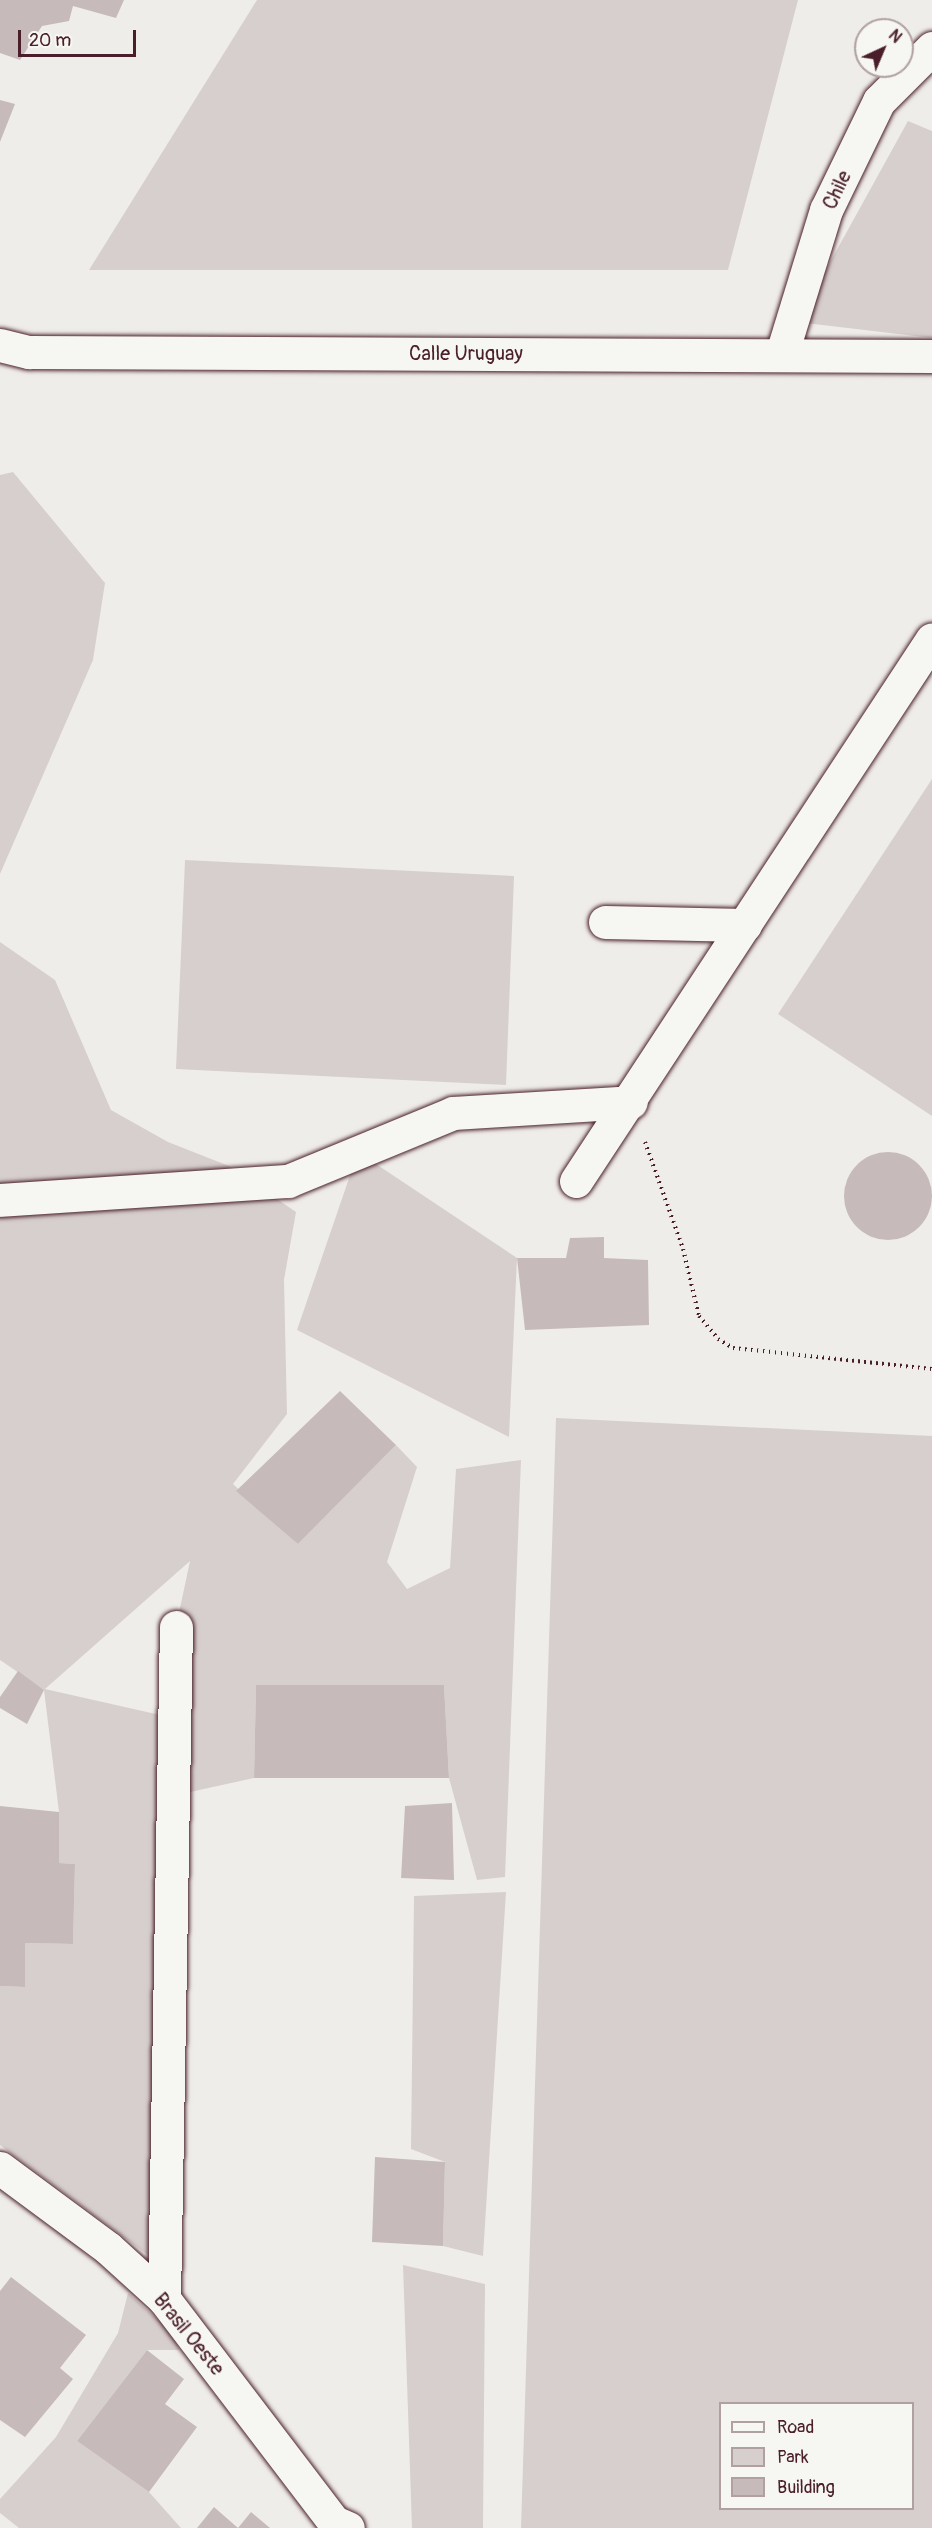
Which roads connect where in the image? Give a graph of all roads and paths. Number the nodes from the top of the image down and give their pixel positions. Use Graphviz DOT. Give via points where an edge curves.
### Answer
graph roads {
  1 [pos="932,48"];
  2 [pos="0,345"];
  3 [pos="782,353"];
  4 [pos="932,356"];
  5 [pos="932,639"];
  6 [pos="605,922"];
  7 [pos="745,926"];
  8 [pos="631,1102"];
  9 [pos="576,1181"];
  10 [pos="0,1200"];
  11 [pos="932,1369"];
  12 [pos="176,1627"];
  13 [pos="0,2168"];
  14 [pos="164,2299"];
  15 [pos="348,2528"];
  1 -- 3 [label="street, Chile" via="879,101 826,210"];
  2 -- 3 [label="street, Calle Uruguay" via="29,352"];
  3 -- 4 [label="street, Calle Uruguay"];
  5 -- 7 [label="street"];
  6 -- 7 [label="street"];
  7 -- 8 [label="street"];
  8 -- 9 [label="street"];
  8 -- 10 [label="street" via="453,1113 288,1182"];
  8 -- 11 [label="path" via="683,1250 699,1316 718,1339 733,1348"];
  12 -- 14 [label="street"];
  13 -- 14 [label="street, Brasil Oeste" via="108,2248"];
  14 -- 15 [label="street, Brasil Oeste" via="334,2522"];
}
